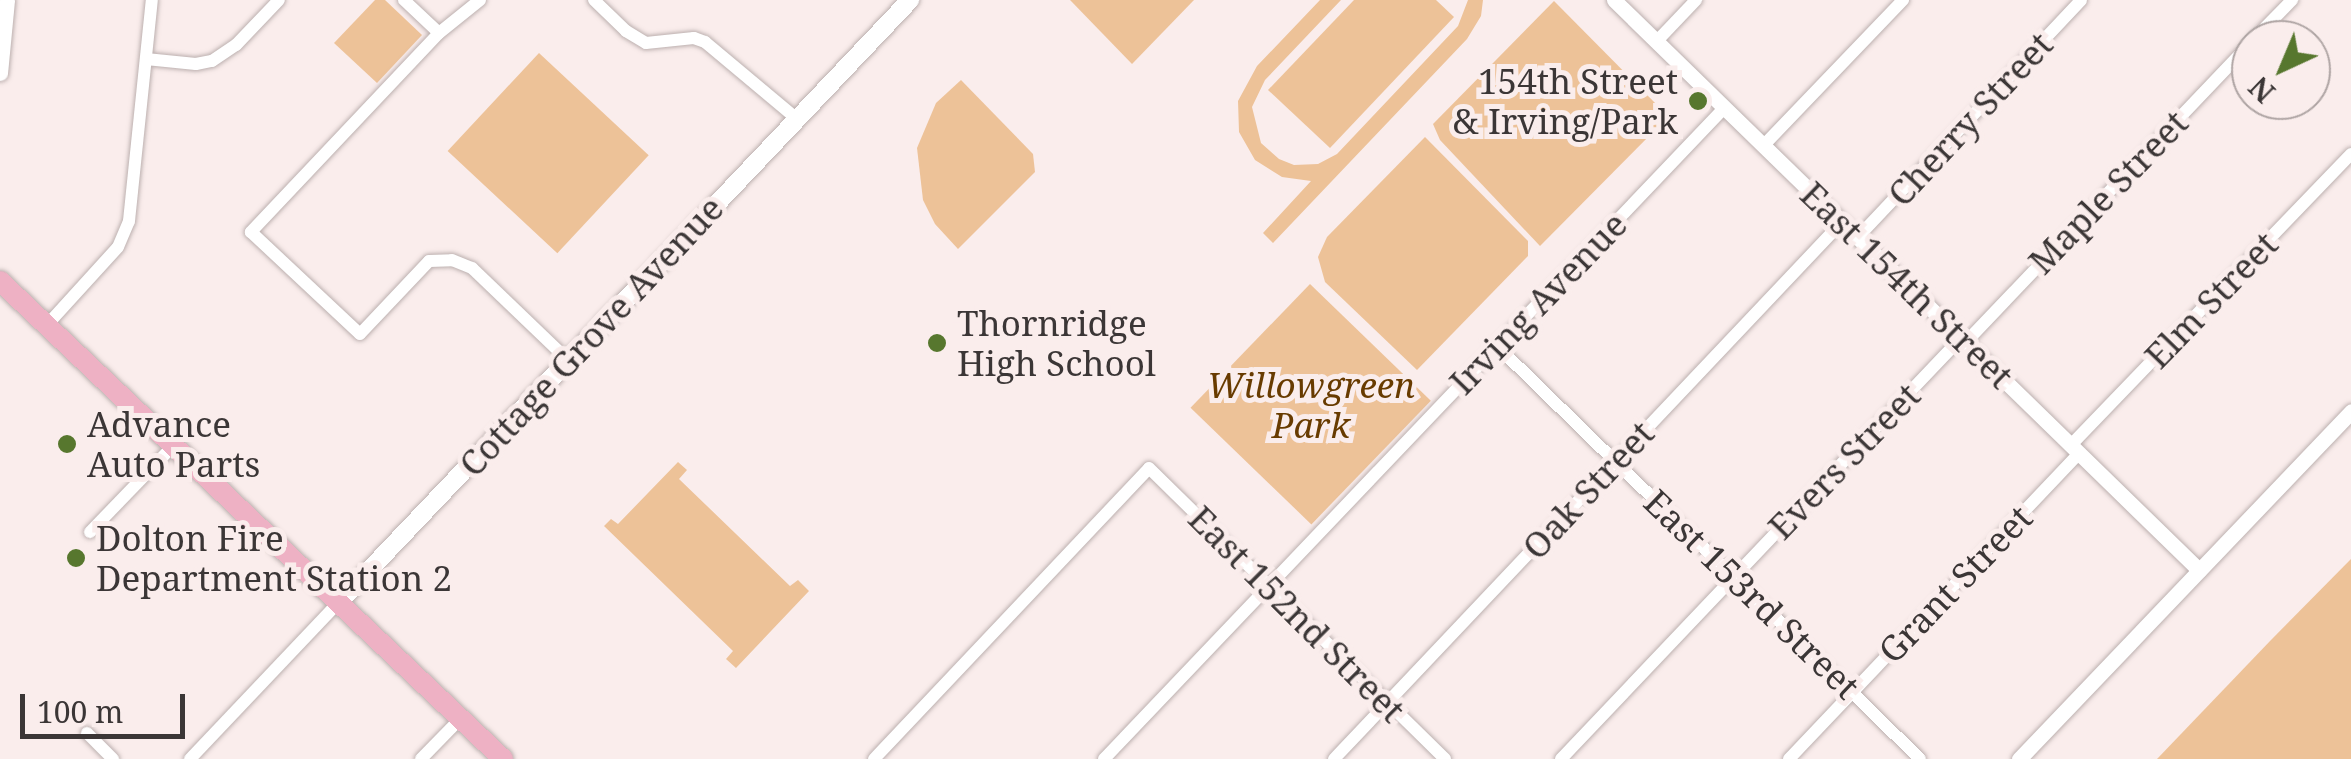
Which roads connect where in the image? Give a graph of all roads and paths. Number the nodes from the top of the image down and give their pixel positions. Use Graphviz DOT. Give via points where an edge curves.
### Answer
graph roads {
  1 [pos="7,0"];
  2 [pos="152,0"];
  3 [pos="279,0"];
  4 [pos="404,0"];
  5 [pos="480,0"];
  6 [pos="594,0"];
  7 [pos="910,0"];
  8 [pos="1614,0"];
  9 [pos="1696,0"];
  10 [pos="1903,0"];
  11 [pos="2081,0"];
  12 [pos="2292,0"];
  13 [pos="2272,20"];
  14 [pos="439,33"];
  15 [pos="1656,42"];
  16 [pos="146,58"];
  17 [pos="2231,63"];
  18 [pos="0,74"];
  19 [pos="1725,107"];
  20 [pos="797,119"];
  21 [pos="1764,145"];
  22 [pos="2351,154"];
  23 [pos="1842,222"];
  24 [pos="1858,237"];
  25 [pos="0,281"];
  26 [pos="47,325"];
  27 [pos="1963,340"];
  28 [pos="1498,346"];
  29 [pos="568,360"];
  30 [pos="2351,411"];
  31 [pos="174,445"];
  32 [pos="2075,449"];
  33 [pos="1616,461"];
  34 [pos="90,532"];
  35 [pos="2199,570"];
  36 [pos="1734,576"];
  37 [pos="1268,586"];
  38 [pos="339,602"];
  39 [pos="1852,692"];
  40 [pos="1387,702"];
  41 [pos="460,718"];
  42 [pos="86,733"];
  43 [pos="113,759"];
  44 [pos="190,759"];
  45 [pos="421,759"];
  46 [pos="503,759"];
  47 [pos="874,759"];
  48 [pos="1104,759"];
  49 [pos="1334,759"];
  50 [pos="1445,759"];
  51 [pos="1561,759"];
  52 [pos="1788,759"];
  53 [pos="1920,759"];
  54 [pos="2018,759"];
  1 -- 18 [label="street"];
  2 -- 16 [label="street"];
  3 -- 16 [label="street" via="212,61"];
  4 -- 14 [label="street"];
  5 -- 14 [label="street"];
  6 -- 20 [label="street" via="646,43 704,42"];
  7 -- 20 [label="main road, Cottage Grove Avenue"];
  8 -- 15 [label="street, East 154th Street"];
  9 -- 15 [label="street"];
  10 -- 21 [label="street"];
  11 -- 24 [label="street, Cherry Street"];
  12 -- 13 [label="street, Maple Street"];
  14 -- 29 [label="street" via="251,232 360,334 429,261 452,260 472,268"];
  15 -- 19 [label="street, East 154th Street"];
  16 -- 26 [label="street" via="130,221 118,247"];
  17 -- 27 [label="street, Maple Street"];
  19 -- 21 [label="street, East 154th Street"];
  19 -- 28 [label="street, Irving Avenue"];
  20 -- 29 [label="main road, Cottage Grove Avenue"];
  21 -- 23 [label="street, East 154th Street"];
  22 -- 32 [label="street, Elm Street"];
  23 -- 24 [label="street, East 154th Street"];
  23 -- 33 [label="street, Oak Street"];
  24 -- 27 [label="street, East 154th Street"];
  25 -- 26 [label="main road"];
  26 -- 31 [label="main road"];
  27 -- 32 [label="street, East 154th Street"];
  27 -- 36 [label="street, Evers Street"];
  28 -- 33 [label="street, East 153rd Street"];
  28 -- 37 [label="street, Irving Avenue"];
  29 -- 38 [label="main road, Cottage Grove Avenue"];
  30 -- 35 [label="street"];
  31 -- 34 [label="street"];
  31 -- 38 [label="main road"];
  32 -- 35 [label="street, East 154th Street"];
  32 -- 39 [label="street, Grant Street"];
  33 -- 36 [label="street, East 153rd Street"];
  33 -- 40 [label="street, Oak Street"];
  35 -- 54 [label="street"];
  36 -- 39 [label="street, East 153rd Street"];
  36 -- 51 [label="street, Evers Street"];
  37 -- 40 [label="street, East 152nd Street"];
  37 -- 47 [label="street, East 152nd Street" via="1149,468"];
  37 -- 48 [label="street, Irving Avenue"];
  38 -- 41 [label="main road"];
  38 -- 44 [label="street, Cottage Grove Avenue"];
  39 -- 52 [label="street, Grant Street"];
  39 -- 53 [label="street, East 153rd Street"];
  40 -- 49 [label="street, Oak Street"];
  40 -- 50 [label="street, East 152nd Street"];
  41 -- 45 [label="street"];
  41 -- 46 [label="main road"];
  42 -- 43 [label="street"];
}
